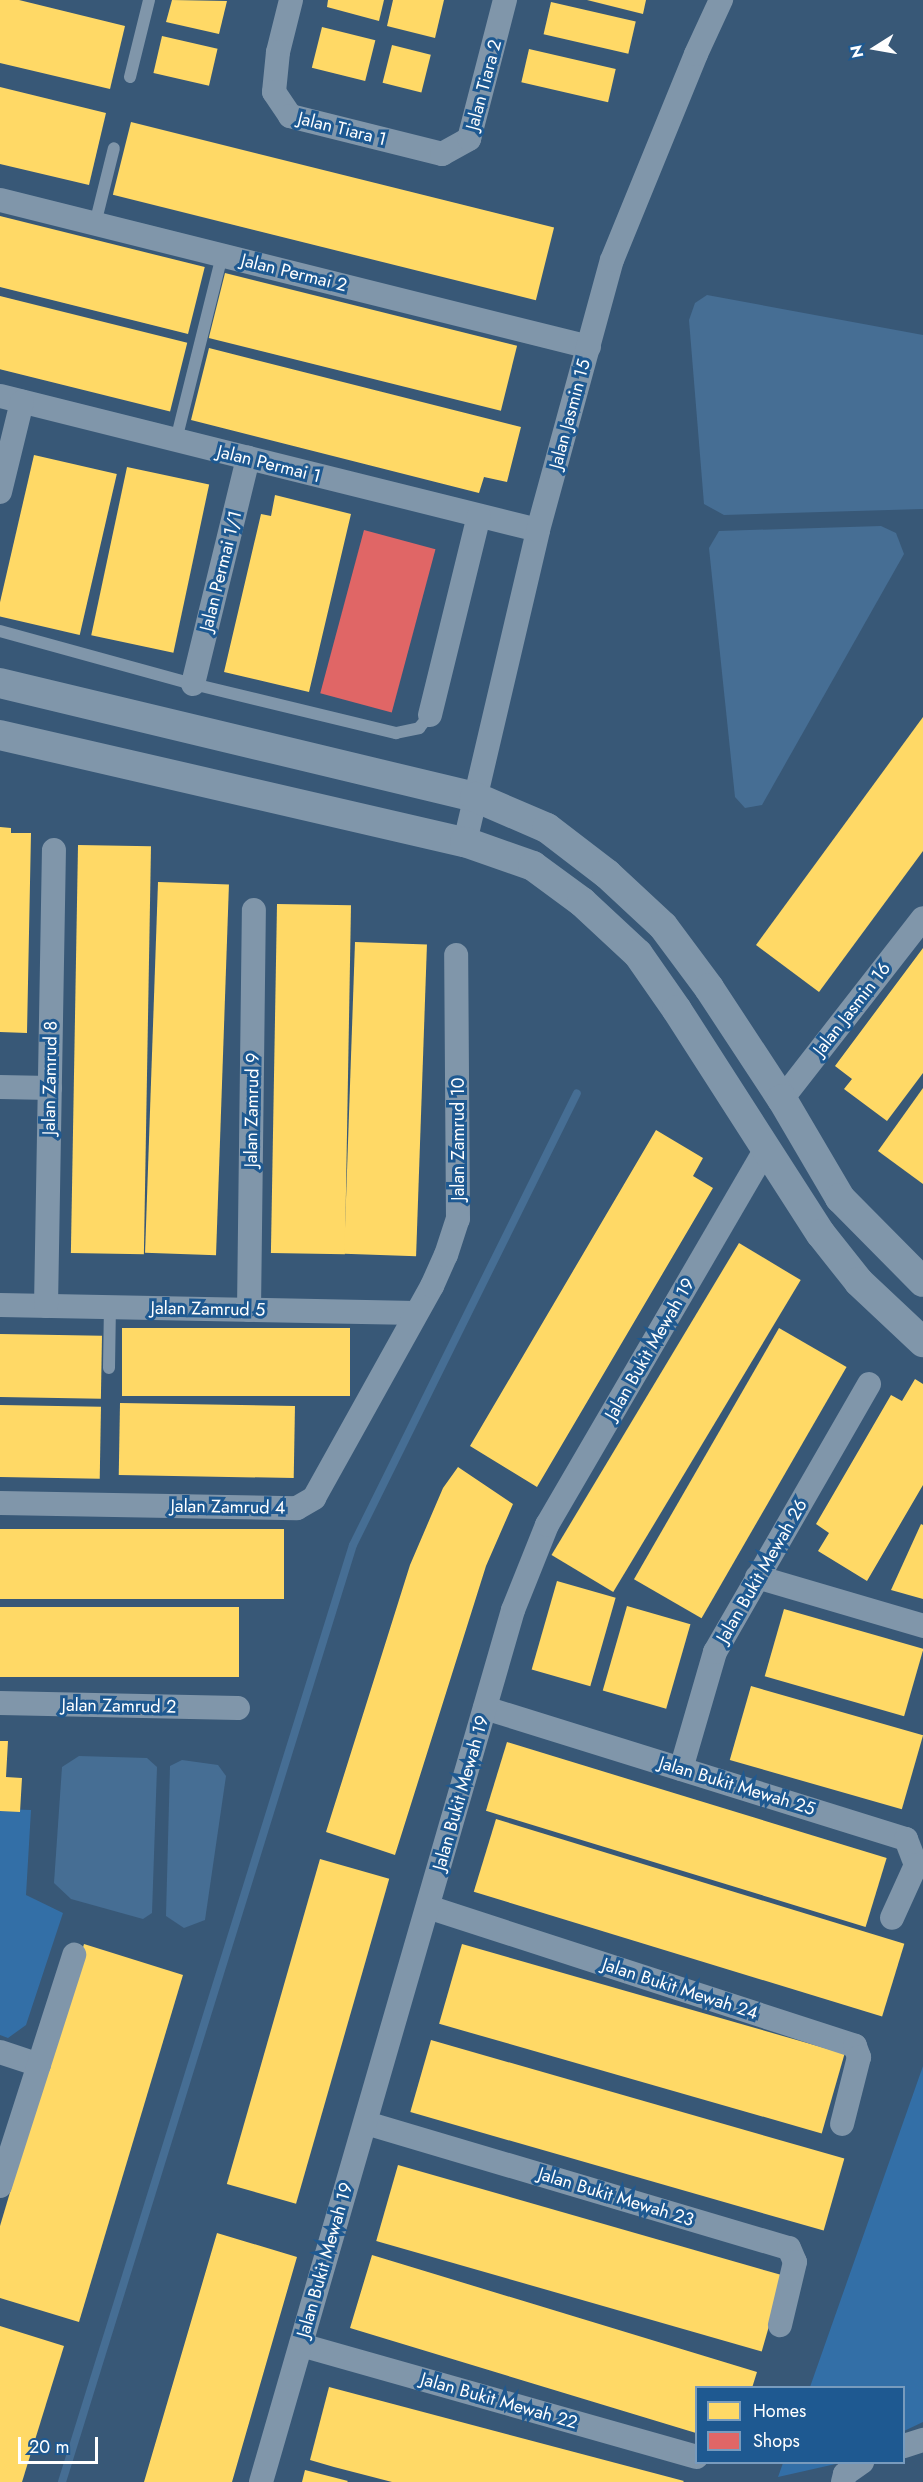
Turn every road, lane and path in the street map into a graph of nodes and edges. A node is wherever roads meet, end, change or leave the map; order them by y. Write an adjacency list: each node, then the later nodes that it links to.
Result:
1 (149, 0): 5 (lane)
2 (291, 0): 7 (street, Jalan Tiara 1)
3 (505, 0): 7 (street, Jalan Tiara 2)
4 (721, 0): 11 (street, Jalan Jasmin 15)
5 (130, 77)
6 (114, 148): 9 (lane)
7 (442, 154)
8 (0, 200): 9 (street, Jalan Permai 2)
9 (95, 224): 10 (street, Jalan Permai 2)
10 (222, 255): 11 (street, Jalan Permai 2); 13 (lane)
11 (589, 347): 17 (street, Jalan Jasmin 15)
12 (11, 399): 13 (street, Jalan Permai 1); 15 (street)
13 (176, 440): 14 (street, Jalan Permai 1)
14 (248, 458): 16 (street, Jalan Permai 1); 20 (street, Jalan Permai 1/1)
15 (0, 492)
16 (479, 516): 17 (street, Jalan Permai 1); 21 (street)
17 (538, 530): 23 (street, Jalan Jasmin 15)
18 (0, 631): 20 (lane)
19 (0, 684): 23 (street)
20 (193, 684): 21 (lane)
21 (430, 715)
22 (0, 735): 24 (street)
23 (475, 797): 24 (street, Jalan Jasmin 15); 31 (street)
24 (465, 843): 32 (street)
25 (54, 850): 30 (street, Jalan Zamrud 8)
26 (254, 910): 37 (street, Jalan Zamrud 9)
27 (923, 918): 31 (street, Jalan Jasmin 16)
28 (456, 955): 38 (street, Jalan Zamrud 10)
29 (0, 1087): 30 (street)
30 (50, 1088): 35 (street, Jalan Zamrud 8)
31 (782, 1099): 33 (street)
32 (766, 1149): 39 (street); 47 (street, Jalan Bukit Mewah 19)
33 (920, 1273)
34 (0, 1305): 35 (street, Jalan Zamrud 5)
35 (46, 1306): 36 (street, Jalan Zamrud 5)
36 (110, 1307): 37 (street, Jalan Zamrud 5); 40 (lane)
37 (249, 1310): 38 (street, Jalan Zamrud 5)
38 (416, 1313): 42 (street, Jalan Zamrud 4)
39 (923, 1342)
40 (109, 1368)
41 (869, 1384): 43 (street, Jalan Bukit Mewah 26)
42 (0, 1503)
43 (757, 1577): 44 (street); 48 (street, Jalan Bukit Mewah 26)
44 (923, 1626)
45 (0, 1703): 46 (street, Jalan Zamrud 2)
46 (238, 1708)
47 (485, 1708): 48 (street, Jalan Bukit Mewah 25); 49 (street, Jalan Bukit Mewah 19)
48 (681, 1769): 50 (street, Jalan Bukit Mewah 25)
49 (428, 1907): 54 (street, Jalan Bukit Mewah 19); 55 (street, Jalan Bukit Mewah 24)
50 (892, 1918)
51 (74, 1955): 53 (street)
52 (0, 2052): 53 (street)
53 (39, 2065): 56 (street)
54 (366, 2123): 57 (street, Jalan Bukit Mewah 23); 58 (street, Jalan Bukit Mewah 19)
55 (842, 2124)
56 (0, 2186)
57 (780, 2325)
58 (301, 2344): 61 (street, Jalan Bukit Mewah 22); 63 (street, Jalan Bukit Mewah 19)
59 (923, 2440): 60 (street)
60 (905, 2445)
61 (695, 2457)
62 (860, 2464): 64 (street)
63 (261, 2482)
64 (843, 2482)

